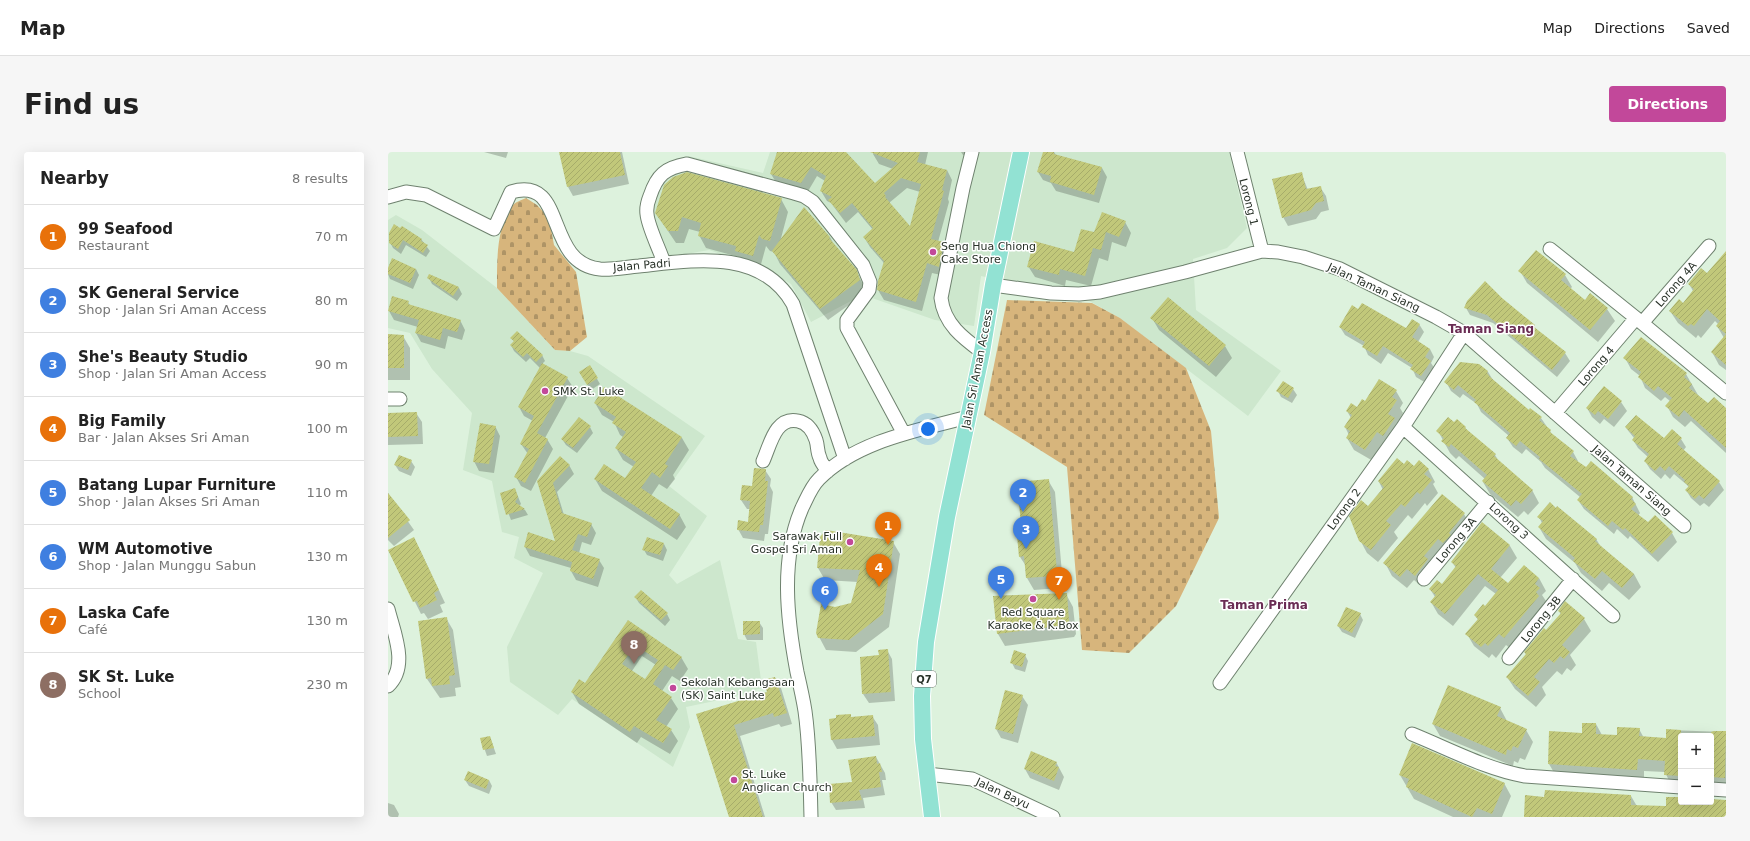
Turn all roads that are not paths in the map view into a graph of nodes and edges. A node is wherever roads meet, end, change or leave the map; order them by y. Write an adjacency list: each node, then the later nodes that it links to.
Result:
1 (972, 152): 12 (street)
2 (1021, 152): 9 (main road, Jalan Sri Aman Access / Q7)
3 (1240, 153): 7 (street, Lorong 1)
4 (388, 197): 8 (street, Jalan Padri)
5 (1709, 246): 10 (street, Lorong 4A)
6 (1550, 249): 10 (street)
7 (1262, 251): 9 (street, Jalan Taman Siang); 11 (street, Jalan Taman Siang)
8 (664, 263): 17 (street); 18 (street, Jalan Padri)
9 (993, 286): 12 (main road, Jalan Sri Aman Access / Q7)
10 (1639, 320): 13 (street); 14 (street, Lorong 4)
11 (1464, 333): 14 (street, Jalan Taman Siang); 16 (street, Lorong 2)
12 (982, 352): 15 (main road, Jalan Sri Aman Access / Q7)
13 (1726, 393)
14 (1555, 413): 22 (street, Jalan Taman Siang)
15 (968, 417): 17 (street); 31 (main road, Jalan Sri Aman Access / Q7)
16 (1403, 427): 21 (street, Lorong 3); 28 (street, Lorong 2)
17 (904, 434): 18 (street)
18 (845, 459): 20 (street)
19 (764, 461): 20 (street)
20 (828, 471): 35 (street)
21 (1488, 502): 23 (street, Lorong 3A); 24 (street, Lorong 3)
22 (1684, 526)
23 (1424, 579)
24 (1573, 579): 26 (street, Lorong 3); 27 (street, Lorong 3B)
25 (388, 609): 29 (street)
26 (1613, 616)
27 (1509, 658)
28 (1220, 683)
29 (388, 686)
30 (1412, 734): 32 (street)
31 (927, 774): 36 (main road, Q7); 37 (street, Jalan Bayu)
32 (1678, 787)
33 (1714, 789): 34 (street)
34 (1726, 790)
35 (811, 817)
36 (932, 817)
37 (1052, 817)

